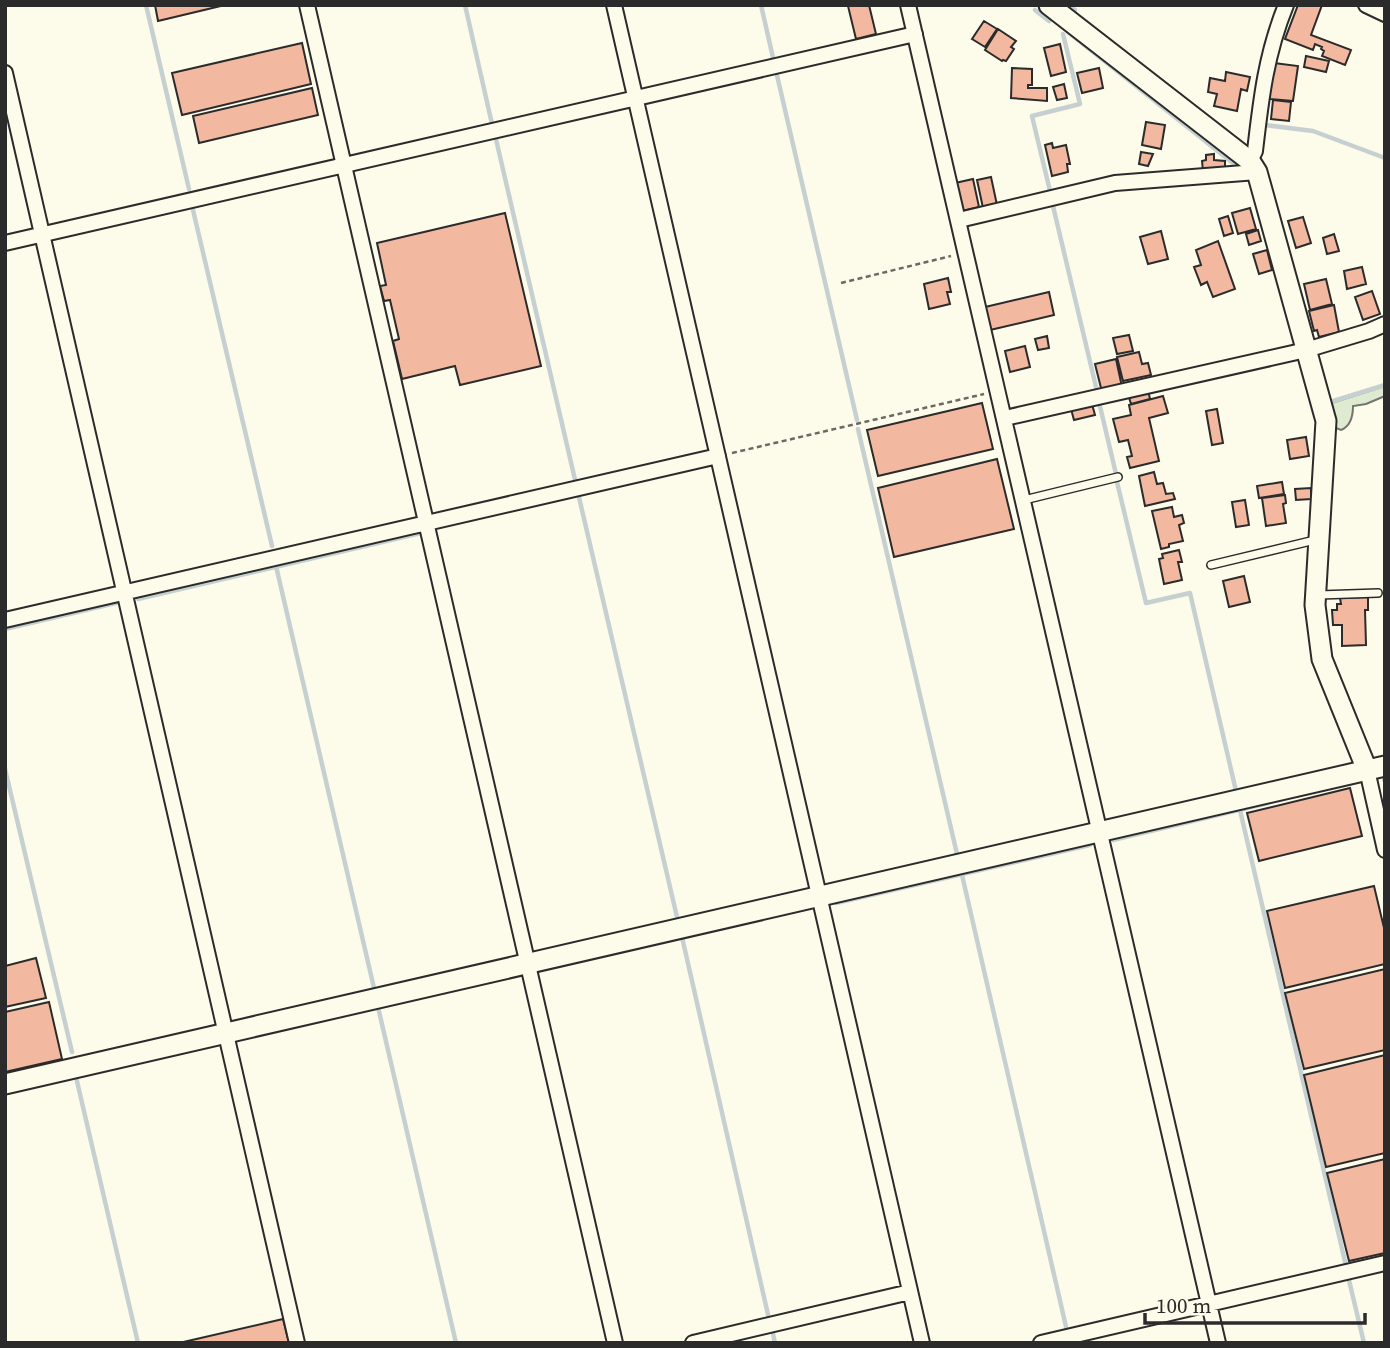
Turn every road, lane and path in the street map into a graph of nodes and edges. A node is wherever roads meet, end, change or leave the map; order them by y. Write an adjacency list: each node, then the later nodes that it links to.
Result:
1 (307, 5): 11 (street)
2 (614, 5): 10 (street)
3 (908, 5): 8 (street)
4 (1049, 5): 12 (street)
5 (1286, 5): 12 (street)
6 (1366, 5): 7 (street)
7 (1385, 14)
8 (915, 34): 10 (street); 13 (street)
9 (5, 73): 14 (street)
10 (636, 99): 11 (street); 22 (street)
11 (344, 165): 14 (street); 25 (street)
12 (1253, 167): 13 (street); 19 (street)
13 (959, 220): 16 (street)
14 (42, 234): 15 (street); 28 (street)
15 (5, 243)
16 (966, 253): 17 (path); 20 (street)
17 (842, 283)
18 (1385, 324): 19 (street)
19 (1306, 350): 21 (street); 26 (street)
20 (999, 390): 21 (street); 22 (path)
21 (1005, 418): 24 (street)
22 (718, 456): 25 (street); 35 (street)
23 (1118, 477): 24 (lane)
24 (1024, 500): 33 (street)
25 (426, 523): 28 (street); 36 (street)
26 (1320, 538): 27 (lane); 30 (street)
27 (1211, 565)
28 (124, 592): 31 (street); 37 (street)
29 (1378, 593): 30 (lane)
30 (1316, 595): 32 (street)
31 (5, 620)
32 (1376, 768): 33 (street); 34 (street)
33 (1100, 831): 35 (street); 41 (street)
34 (1385, 850)
35 (820, 895): 36 (street); 40 (street)
36 (528, 963): 37 (street); 43 (street)
37 (226, 1032): 38 (street); 42 (street)
38 (5, 1084)
39 (1385, 1263): 41 (street)
40 (910, 1292): 44 (street); 45 (street)
41 (1209, 1304): 46 (street); 47 (street)
42 (297, 1343)
43 (615, 1343)
44 (693, 1343)
45 (922, 1343)
46 (1041, 1343)
47 (1218, 1343)

